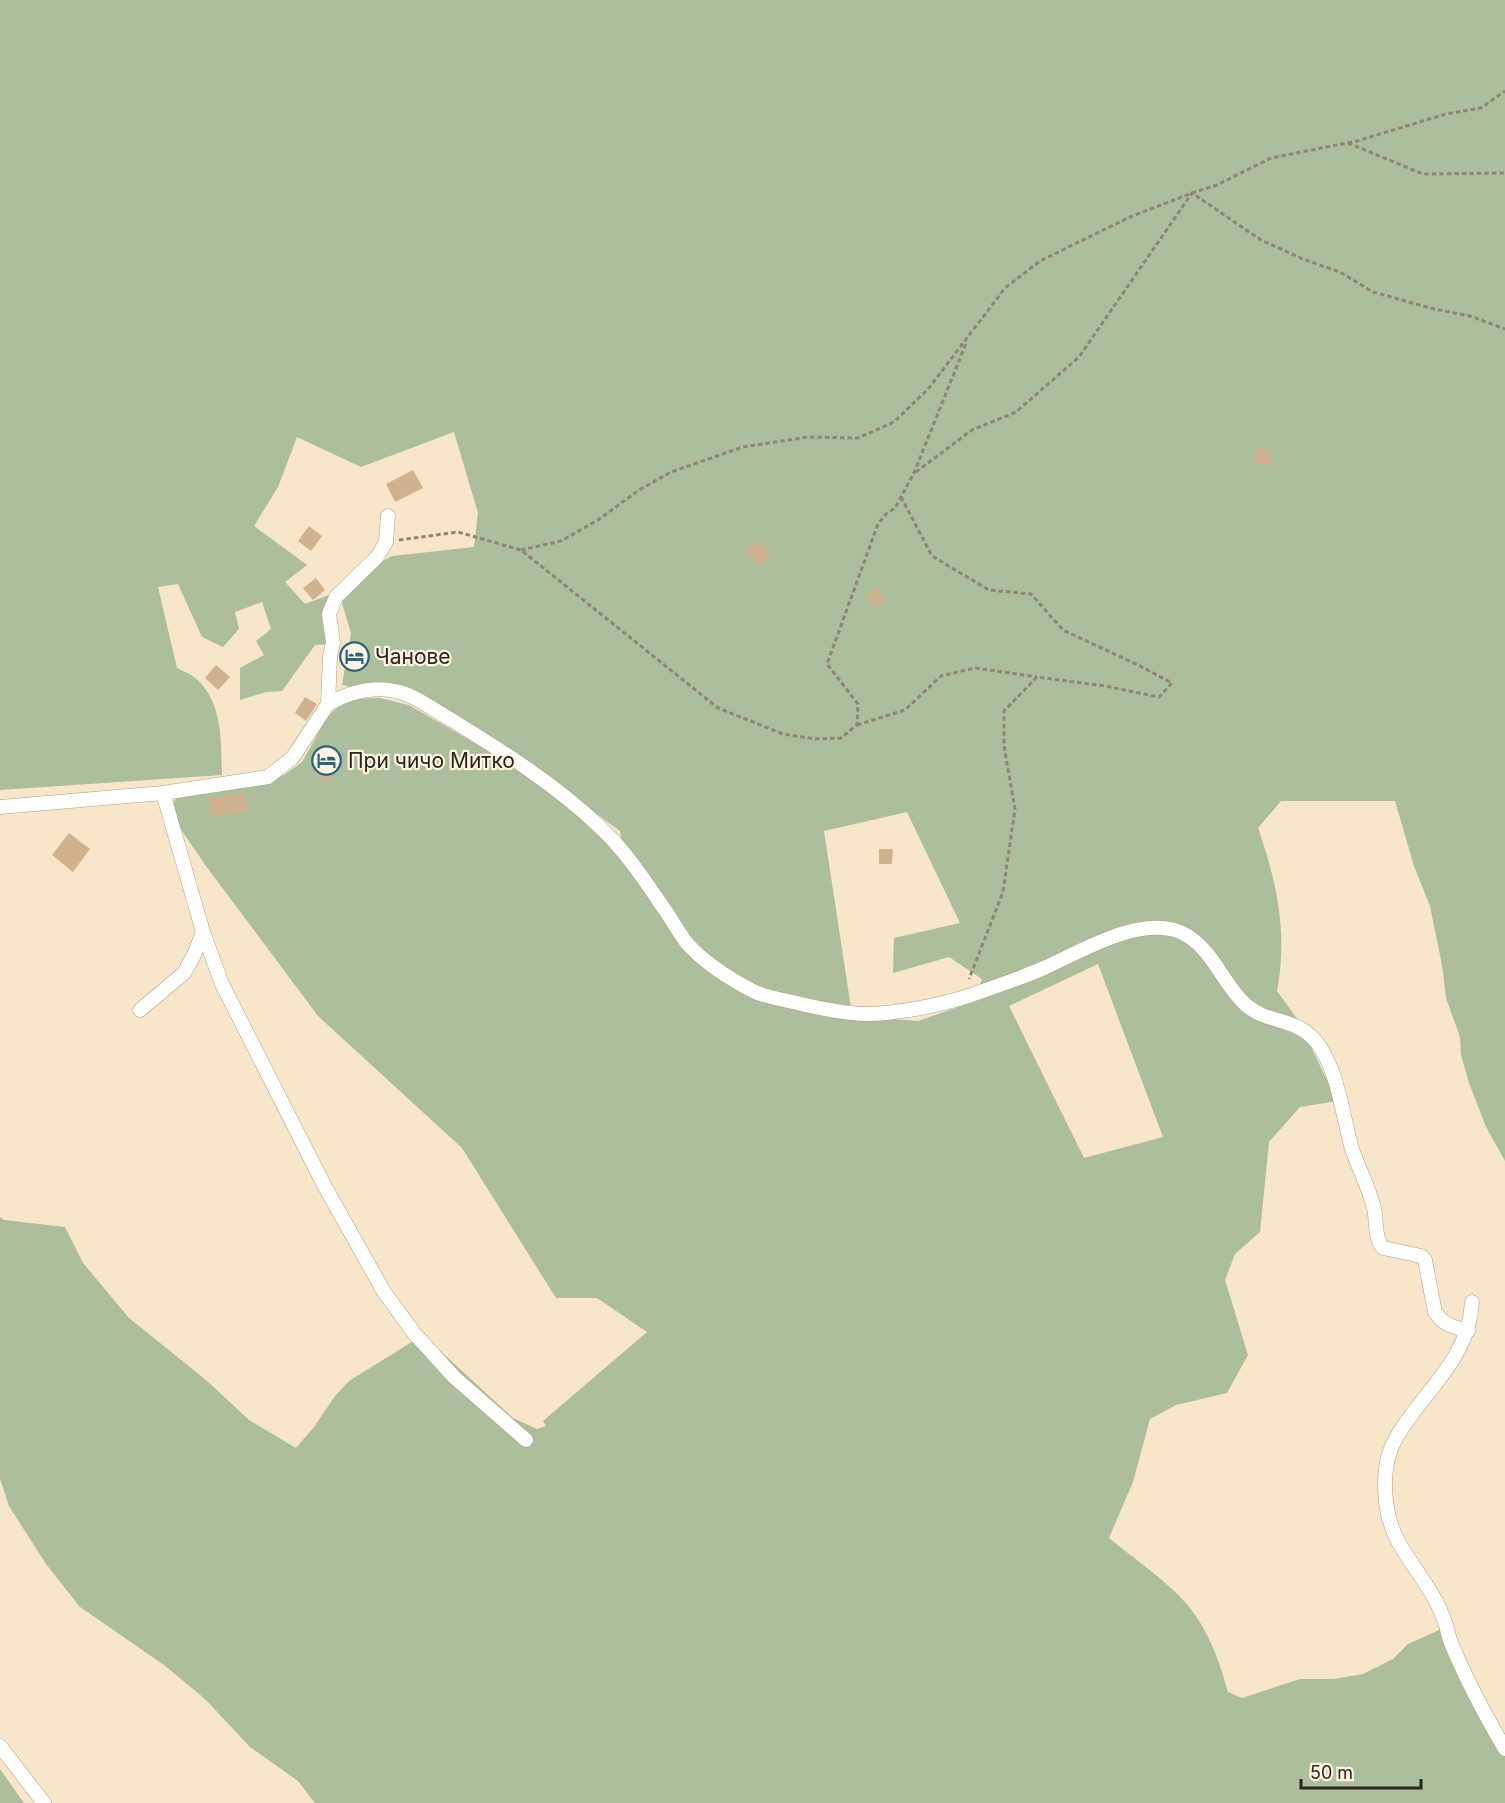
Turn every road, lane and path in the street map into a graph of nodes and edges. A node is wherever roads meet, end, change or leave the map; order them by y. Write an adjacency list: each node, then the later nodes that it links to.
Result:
1 (1505, 91): 2 (path)
2 (1346, 143): 3 (path); 4 (path)
3 (1505, 173)
4 (1192, 193): 5 (path); 6 (path); 7 (path)
5 (1505, 328)
6 (969, 336): 7 (path); 11 (path)
7 (914, 473): 8 (path)
8 (901, 497): 12 (path); 14 (path)
9 (388, 516): 10 (street)
10 (386, 542): 11 (path); 13 (street)
11 (521, 550): 14 (path)
12 (1037, 677): 14 (path); 18 (path)
13 (328, 704): 15 (street); 18 (street)
14 (857, 725)
15 (163, 793): 16 (street); 17 (street)
16 (0, 807)
17 (203, 932): 19 (street); 22 (street)
18 (962, 998): 21 (street)
19 (140, 1010)
20 (1472, 1302): 21 (street)
21 (1468, 1331): 24 (street)
22 (526, 1440)
23 (0, 1746): 25 (street)
24 (1505, 1749)
25 (44, 1803)

